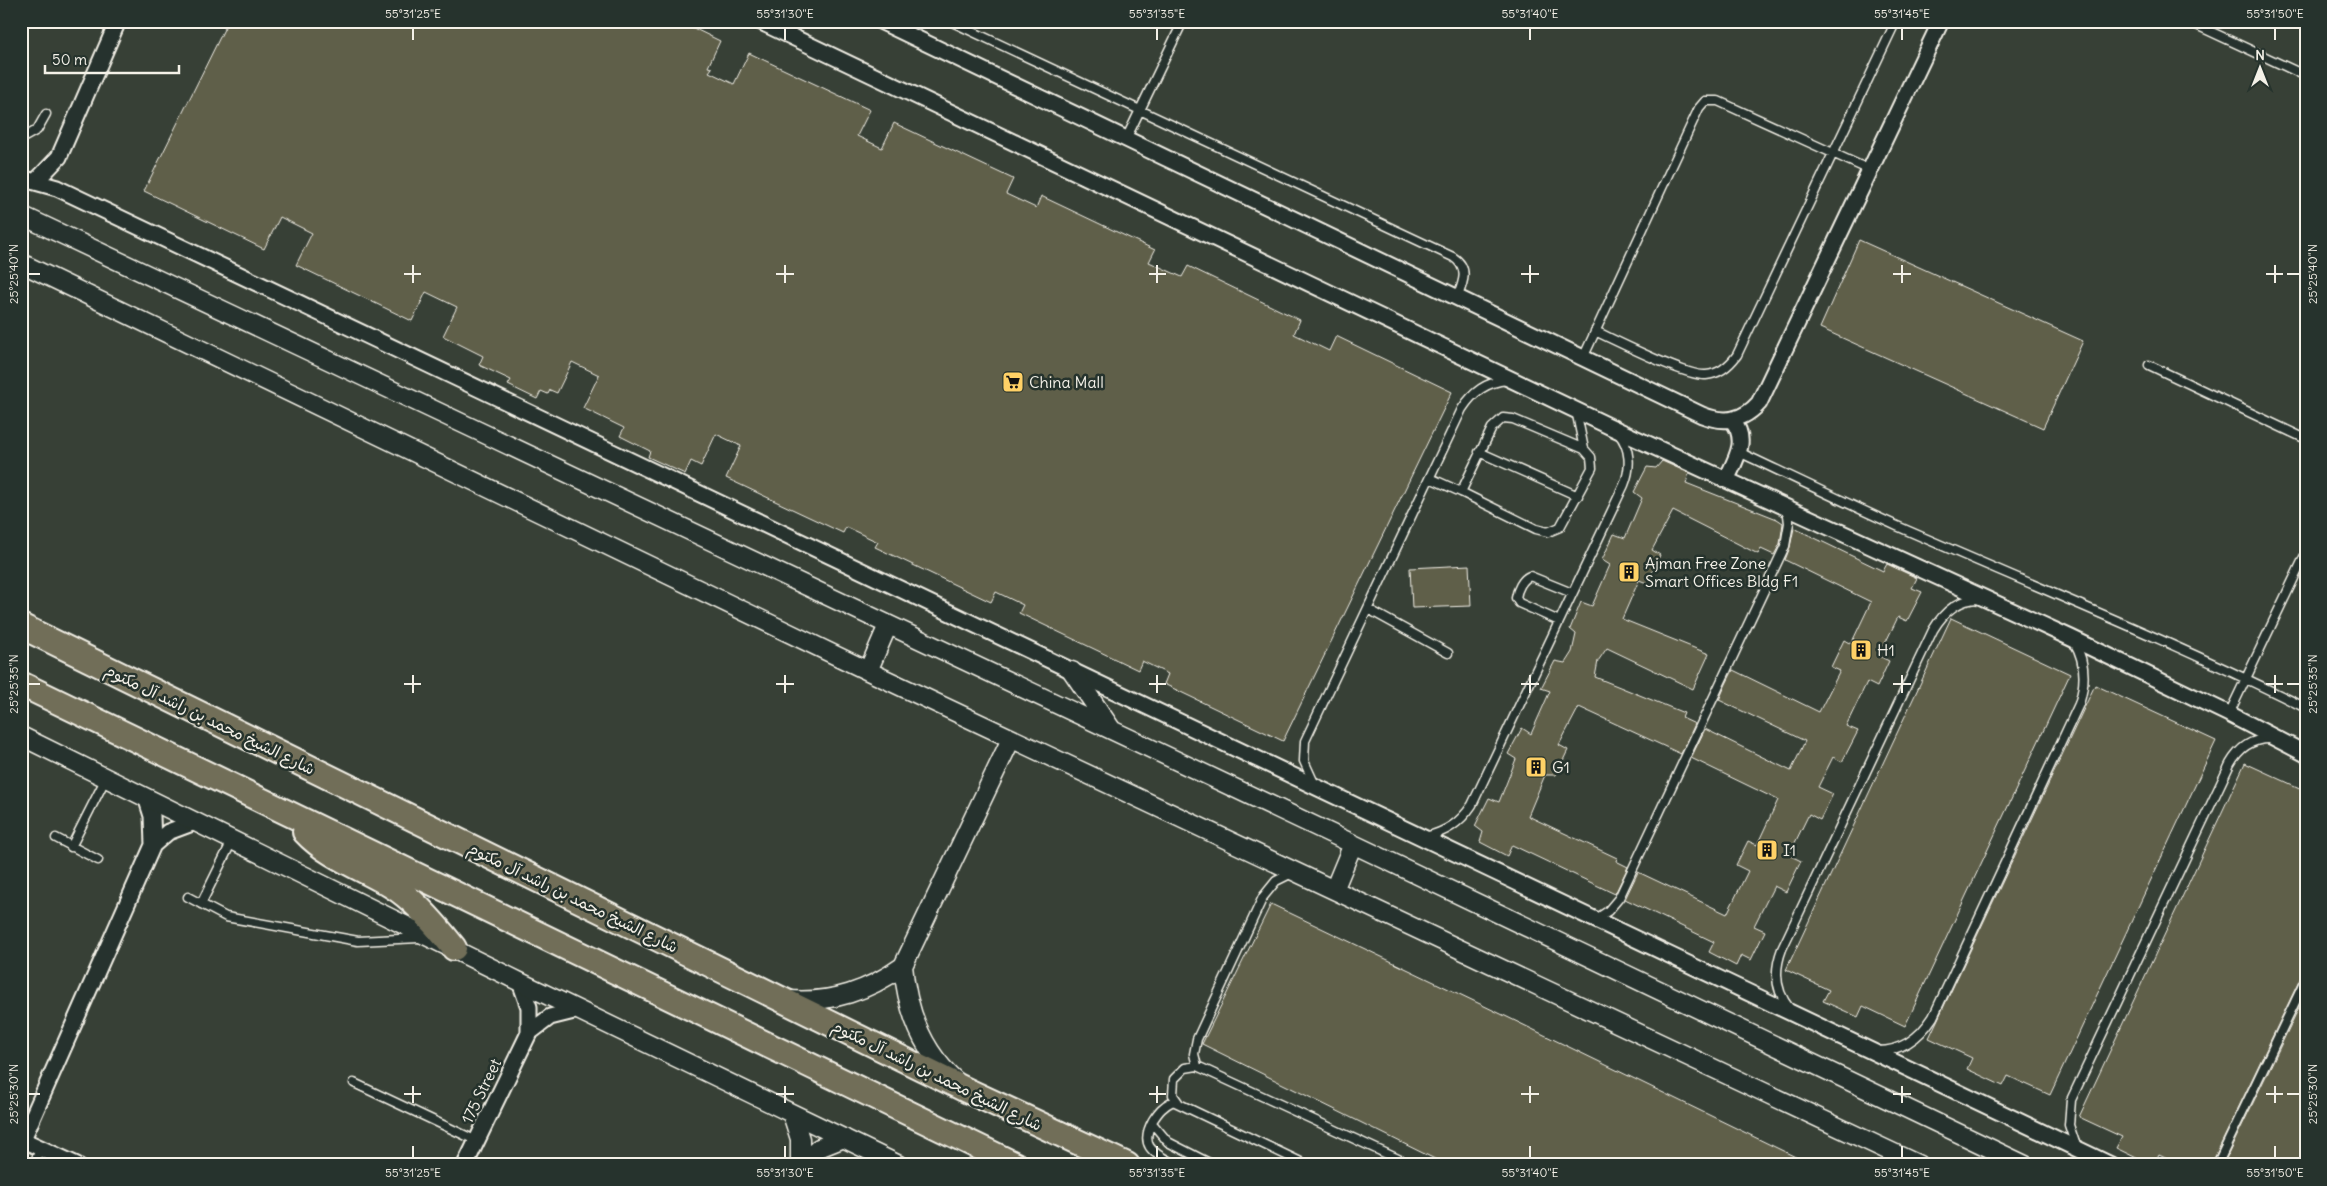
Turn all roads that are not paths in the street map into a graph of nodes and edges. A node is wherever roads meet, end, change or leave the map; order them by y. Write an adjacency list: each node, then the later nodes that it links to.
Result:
1 (118, 21): 18 (street)
2 (759, 21): 25 (street)
3 (880, 21): 9 (street)
4 (950, 21): 11 (lane)
5 (1183, 21): 11 (lane)
6 (1896, 21): 15 (lane)
7 (1941, 21): 16 (street)
8 (2188, 21): 10 (lane)
9 (897, 25): 14 (street)
10 (2306, 76)
11 (1140, 110): 14 (lane); 21 (lane)
12 (46, 114): 13 (lane)
13 (21, 139)
14 (1126, 139): 21 (street)
15 (1833, 153): 16 (lane); 22 (lane); 22 (lane)
16 (1870, 170): 27 (street)
17 (21, 178): 18 (street)
18 (36, 180): 49 (street)
19 (21, 215): 44 (street)
20 (21, 263): 48 (street)
21 (1457, 298): 23 (street)
22 (1595, 331): 23 (lane)
23 (1583, 358): 27 (street)
24 (2149, 365): 29 (lane)
25 (1511, 379): 26 (street); 33 (lane)
26 (1576, 410): 28 (street); 30 (lane)
27 (1732, 420): 32 (street)
28 (1613, 428): 34 (street); 40 (lane)
29 (2306, 440)
30 (1584, 450): 31 (lane); 36 (lane)
31 (1480, 452): 35 (lane); 36 (lane)
32 (1739, 452): 34 (street); 50 (lane)
33 (1430, 478): 35 (lane); 42 (lane)
34 (1726, 480): 37 (street)
35 (1461, 492): 36 (lane)
36 (1578, 496)
37 (1787, 507): 41 (street); 75 (lane)
38 (2306, 553): 39 (lane)
39 (2304, 563): 50 (lane)
40 (1572, 593): 43 (lane); 43 (lane)
41 (1986, 598): 46 (street); 83 (lane)
42 (1368, 610): 47 (lane); 60 (lane)
43 (1559, 621): 64 (lane)
44 (888, 625): 48 (street); 54 (street)
45 (21, 626): 81 (highway, شارع الشيخ محمد بن راشد آل مكتوم)
46 (2071, 638): 53 (street); 85 (lane)
47 (1448, 653)
48 (868, 671): 56 (street)
49 (1072, 671): 54 (street); 60 (street)
50 (2246, 678): 52 (lane); 53 (lane)
51 (21, 684): 62 (highway)
52 (2306, 708)
53 (2229, 714): 57 (street)
54 (1112, 730): 67 (street)
55 (21, 736): 59 (street)
56 (1011, 739): 71 (street); 78 (street)
57 (2278, 741): 58 (street); 96 (lane)
58 (2306, 754)
59 (106, 778): 61 (street); 69 (lane)
60 (1317, 787): 64 (street)
61 (146, 797): 63 (street); 68 (street)
62 (289, 813): 77 (highway); 102 (highway)
63 (195, 822): 66 (street); 68 (street)
64 (1425, 837): 75 (street)
65 (56, 838): 69 (lane)
66 (233, 840): 74 (lane); 76 (street)
67 (1353, 844): 72 (street); 109 (street)
68 (153, 845): 93 (street)
69 (71, 847): 70 (lane)
70 (98, 860)
71 (1295, 872): 72 (street); 86 (lane)
72 (1334, 890): 108 (street)
73 (188, 897): 74 (lane)
74 (201, 904): 76 (lane)
75 (1594, 920): 83 (street)
76 (431, 937): 77 (street)
77 (454, 948): 80 (street)
78 (903, 966): 81 (street); 88 (street)
79 (2306, 978): 111 (lane)
80 (520, 982): 82 (street); 84 (street, 175 Street)
81 (780, 999): 88 (highway, شارع الشيخ محمد بن راشد آل مكتوم)
82 (578, 1010): 84 (street, 175 Street); 90 (street)
83 (1793, 1012): 85 (street)
84 (528, 1033): 94 (street, 175 Street)
85 (1873, 1051): 96 (street)
86 (1197, 1066): 89 (lane); 107 (lane)
87 (354, 1083): 94 (lane)
88 (966, 1090): 103 (highway, شارع الشيخ محمد بن راشد آل مكتوم)
89 (1178, 1102): 91 (lane); 106 (lane)
90 (792, 1114): 92 (street); 100 (street)
91 (1152, 1123): 104 (lane); 105 (lane)
92 (844, 1138): 100 (street); 101 (street)
93 (22, 1139): 95 (street)
94 (477, 1141): 99 (street, 175 Street)
95 (41, 1148): 97 (lane); 98 (street)
96 (2076, 1148): 110 (street)
97 (33, 1165)
98 (77, 1165)
99 (465, 1165)
100 (800, 1165)
101 (899, 1165)
102 (1016, 1165)
103 (1127, 1165)
104 (1176, 1165)
105 (1213, 1165)
106 (1307, 1165)
107 (1411, 1165)
108 (1919, 1165)
109 (2025, 1165)
110 (2111, 1165)
111 (2217, 1165)

